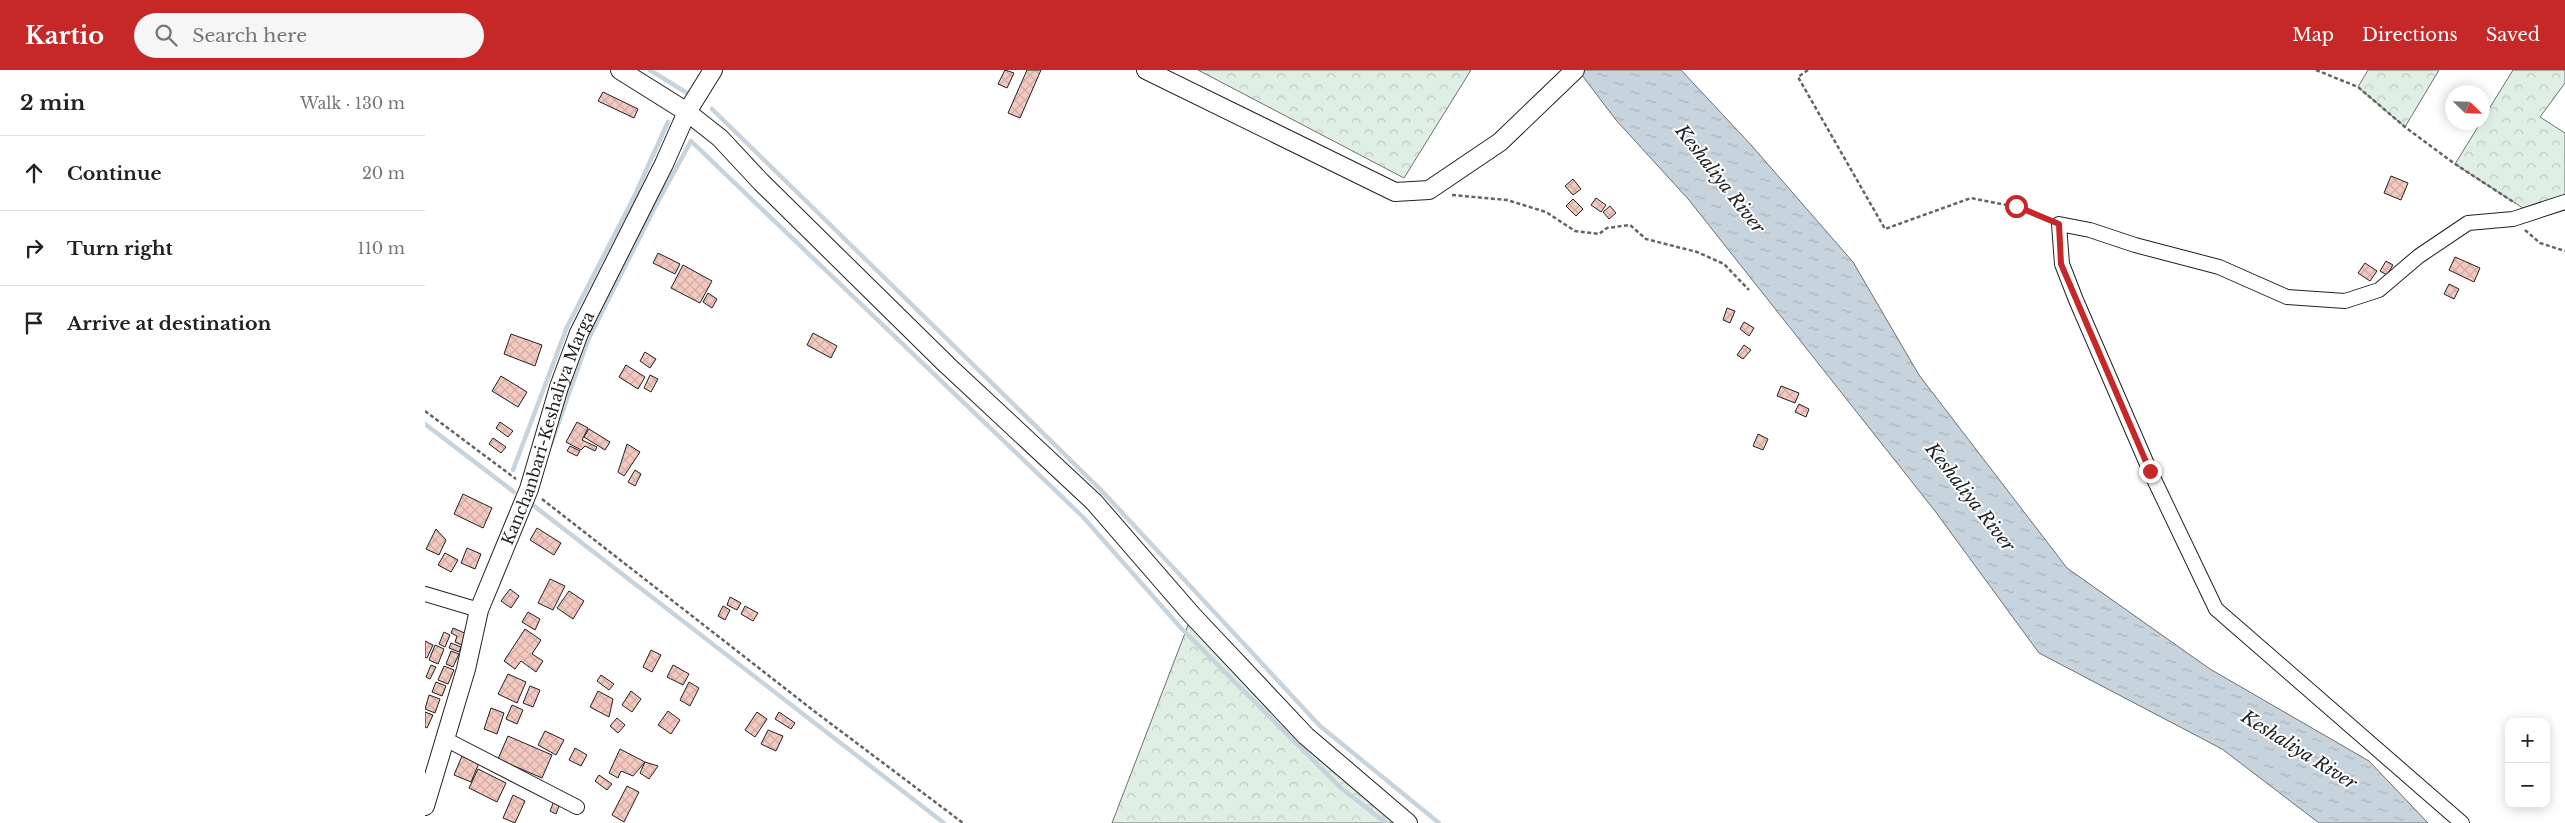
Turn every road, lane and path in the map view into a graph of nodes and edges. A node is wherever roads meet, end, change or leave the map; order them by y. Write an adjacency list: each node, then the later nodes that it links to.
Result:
1 (621, 70): 7 (street)
2 (713, 70): 7 (street, Kanchanbari-Keshaliya Marga)
3 (1146, 70): 8 (street)
4 (1575, 70): 8 (street)
5 (1808, 70): 12 (path)
6 (2316, 70): 10 (path)
7 (687, 112): 16 (street, Kanchanbari-Keshaliya Marga); 23 (street)
8 (1429, 190): 14 (path)
9 (2565, 202): 10 (street)
10 (2532, 214): 11 (street)
11 (2513, 219): 12 (street); 13 (path)
12 (2059, 224): 24 (street)
13 (2565, 251)
14 (1749, 290)
15 (425, 411): 16 (path)
16 (529, 489): 18 (street, Kanchanbari-Keshaliya Marga); 22 (path)
17 (425, 594): 18 (street)
18 (479, 610): 19 (street, Kanchanbari-Keshaliya Marga)
19 (445, 740): 20 (street, Kanchanbari-Keshaliya Marga); 21 (street)
20 (425, 806)
21 (577, 807)
22 (963, 823)
23 (1408, 823)
24 (2462, 823)

